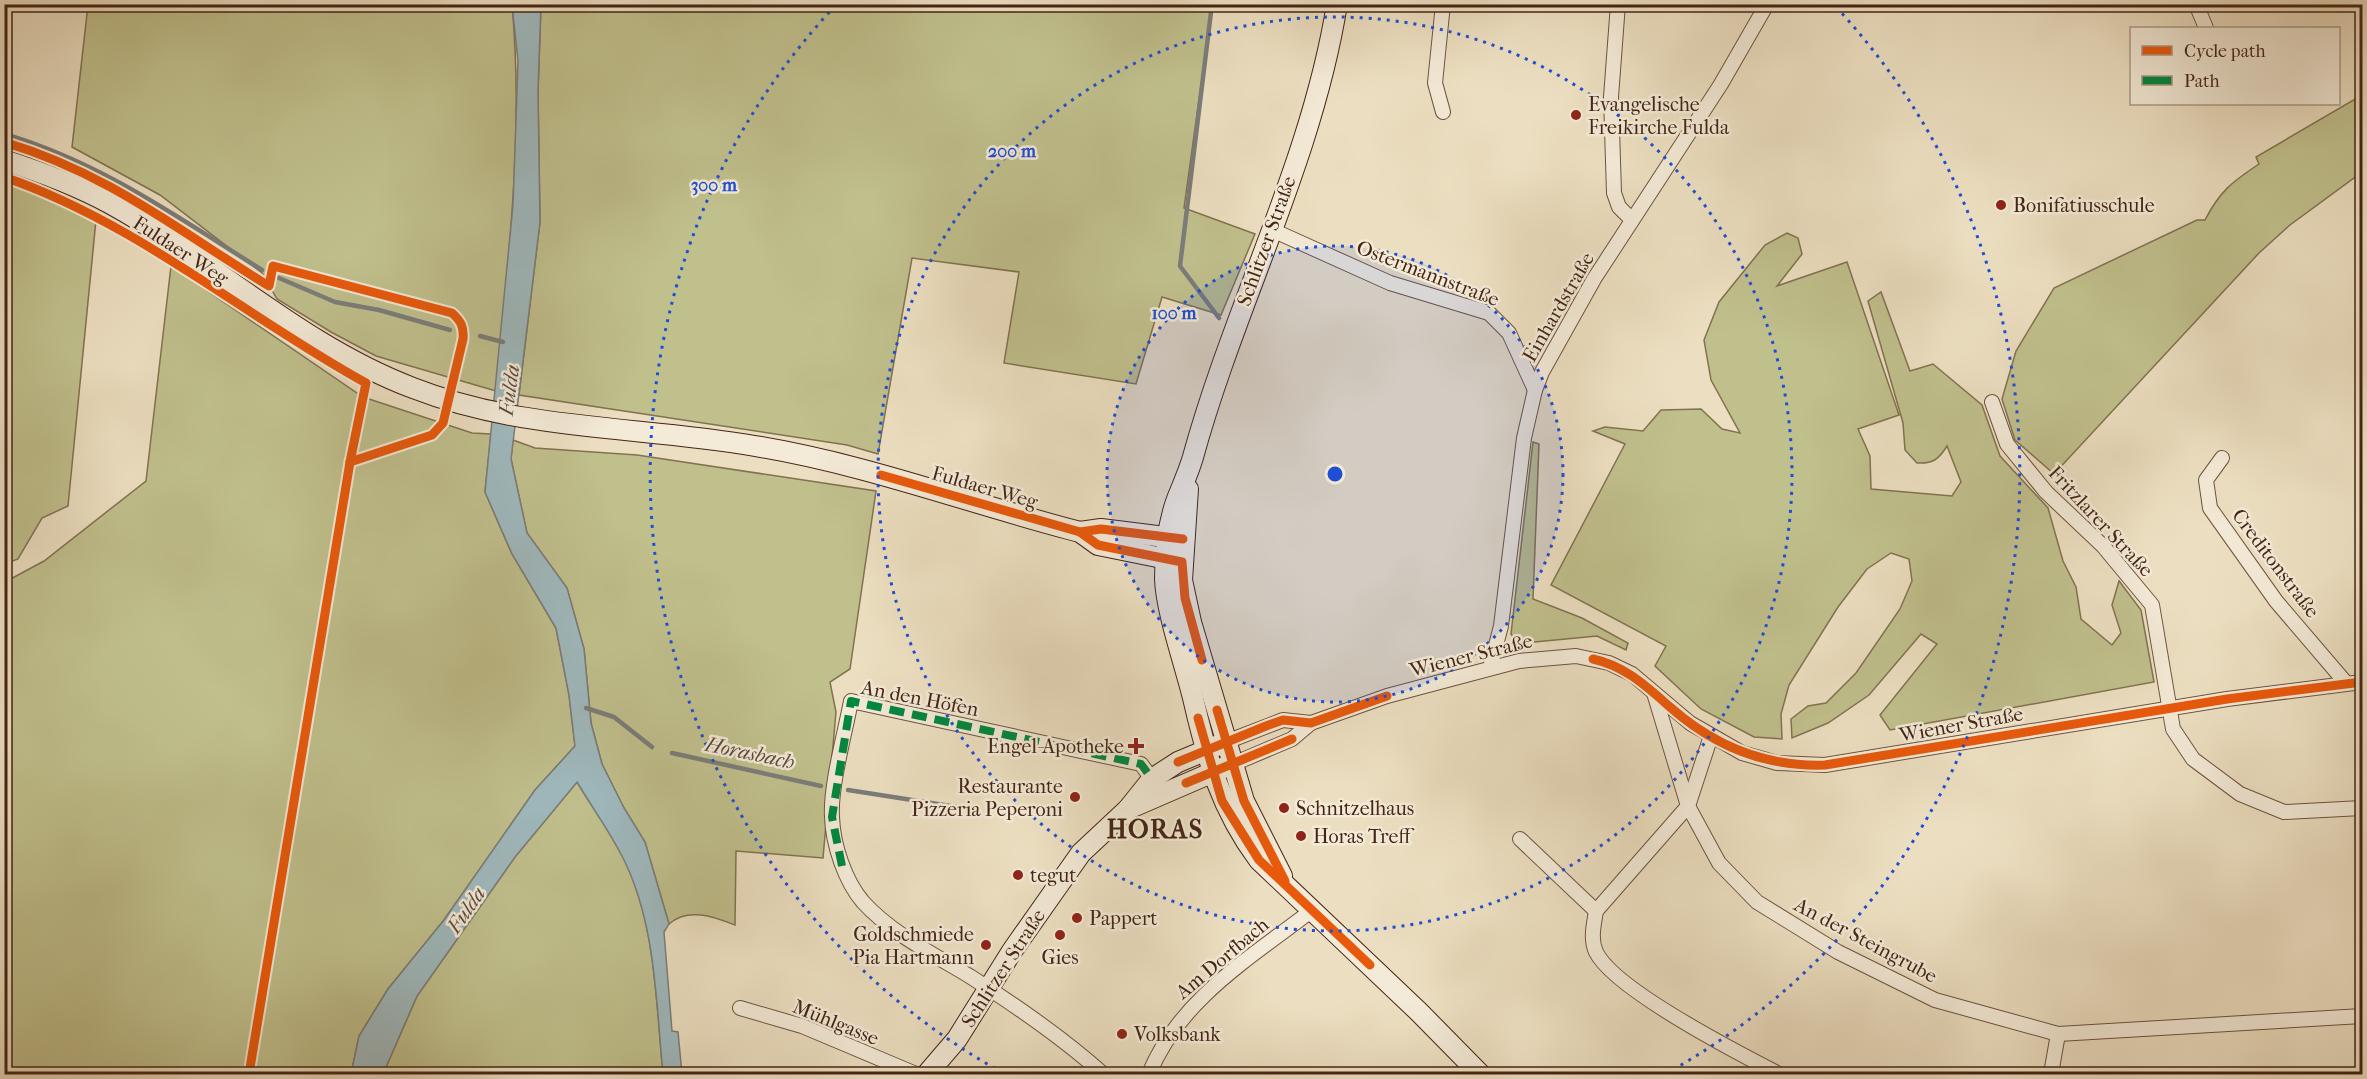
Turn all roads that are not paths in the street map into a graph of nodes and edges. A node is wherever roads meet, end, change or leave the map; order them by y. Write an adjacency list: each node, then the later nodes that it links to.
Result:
1 (1337, 4): 10 (main road, Schlitzer Straße)
2 (1443, 4): 7 (street)
3 (1618, 4): 9 (street)
4 (1767, 4): 9 (street, Einhardstraße)
5 (2196, 4): 6 (street)
6 (2206, 27)
7 (1443, 112)
8 (4, 160): 14 (main road, Fuldaer Weg)
9 (1632, 220): 11 (street, Einhardstraße)
10 (1270, 229): 11 (street, Ostermannstraße); 15 (main road, Schlitzer Straße)
11 (1535, 390): 17 (street, Einhardstraße)
12 (1992, 402): 21 (street, Fritzlarer Straße)
13 (2222, 458): 19 (street, Creditonstraße)
14 (1080, 532): 15 (main road, Fuldaer Weg); 16 (main road, Fuldaer Weg)
15 (1176, 539): 16 (main road, Schlitzer Straße)
16 (1174, 561): 24 (main road, Schlitzer Straße); 25 (main road, Schlitzer Straße)
17 (1490, 668): 20 (street, Wiener Straße); 22 (street, Wiener Straße)
18 (2362, 682): 19 (street, Wiener Straße)
19 (2346, 683): 21 (street, Wiener Straße)
20 (1654, 691): 23 (street, Wiener Straße); 29 (street, An der Steingrube)
21 (2170, 708): 23 (street, Wiener Straße); 30 (street, Fritzlarer Straße)
22 (1311, 723): 24 (street, Wiener Straße); 26 (street, Wiener Straße)
23 (1711, 736): 29 (street)
24 (1226, 742): 25 (main road, Schlitzer Straße); 26 (main road)
25 (1207, 750): 27 (main road, Schlitzer Straße); 28 (main road, Schlitzer Straße)
26 (1233, 764): 27 (main road, Schlitzer Straße); 33 (main road)
27 (1214, 772): 31 (main road, Schlitzer Straße); 33 (main road)
28 (1152, 778): 31 (main road, Schlitzer Straße); 36 (street, An den Höfen)
29 (1688, 806): 35 (street); 39 (street, An der Steingrube)
30 (2362, 808)
31 (1128, 809): 36 (main road, Schlitzer Straße)
32 (1520, 839): 35 (street)
33 (1286, 884): 34 (main road)
34 (1311, 911): 43 (street, Am Dorfbach); 44 (main road)
35 (1596, 911): 45 (street)
36 (989, 989): 41 (main road, Schlitzer Straße); 42 (street)
37 (740, 1008): 40 (street, Mühlgasse)
38 (2362, 1016): 39 (street, An der Steingrube)
39 (2058, 1034): 46 (street)
40 (916, 1074)
41 (927, 1074)
42 (1102, 1074)
43 (1149, 1074)
44 (1480, 1074)
45 (1779, 1074)
46 (2051, 1074)

